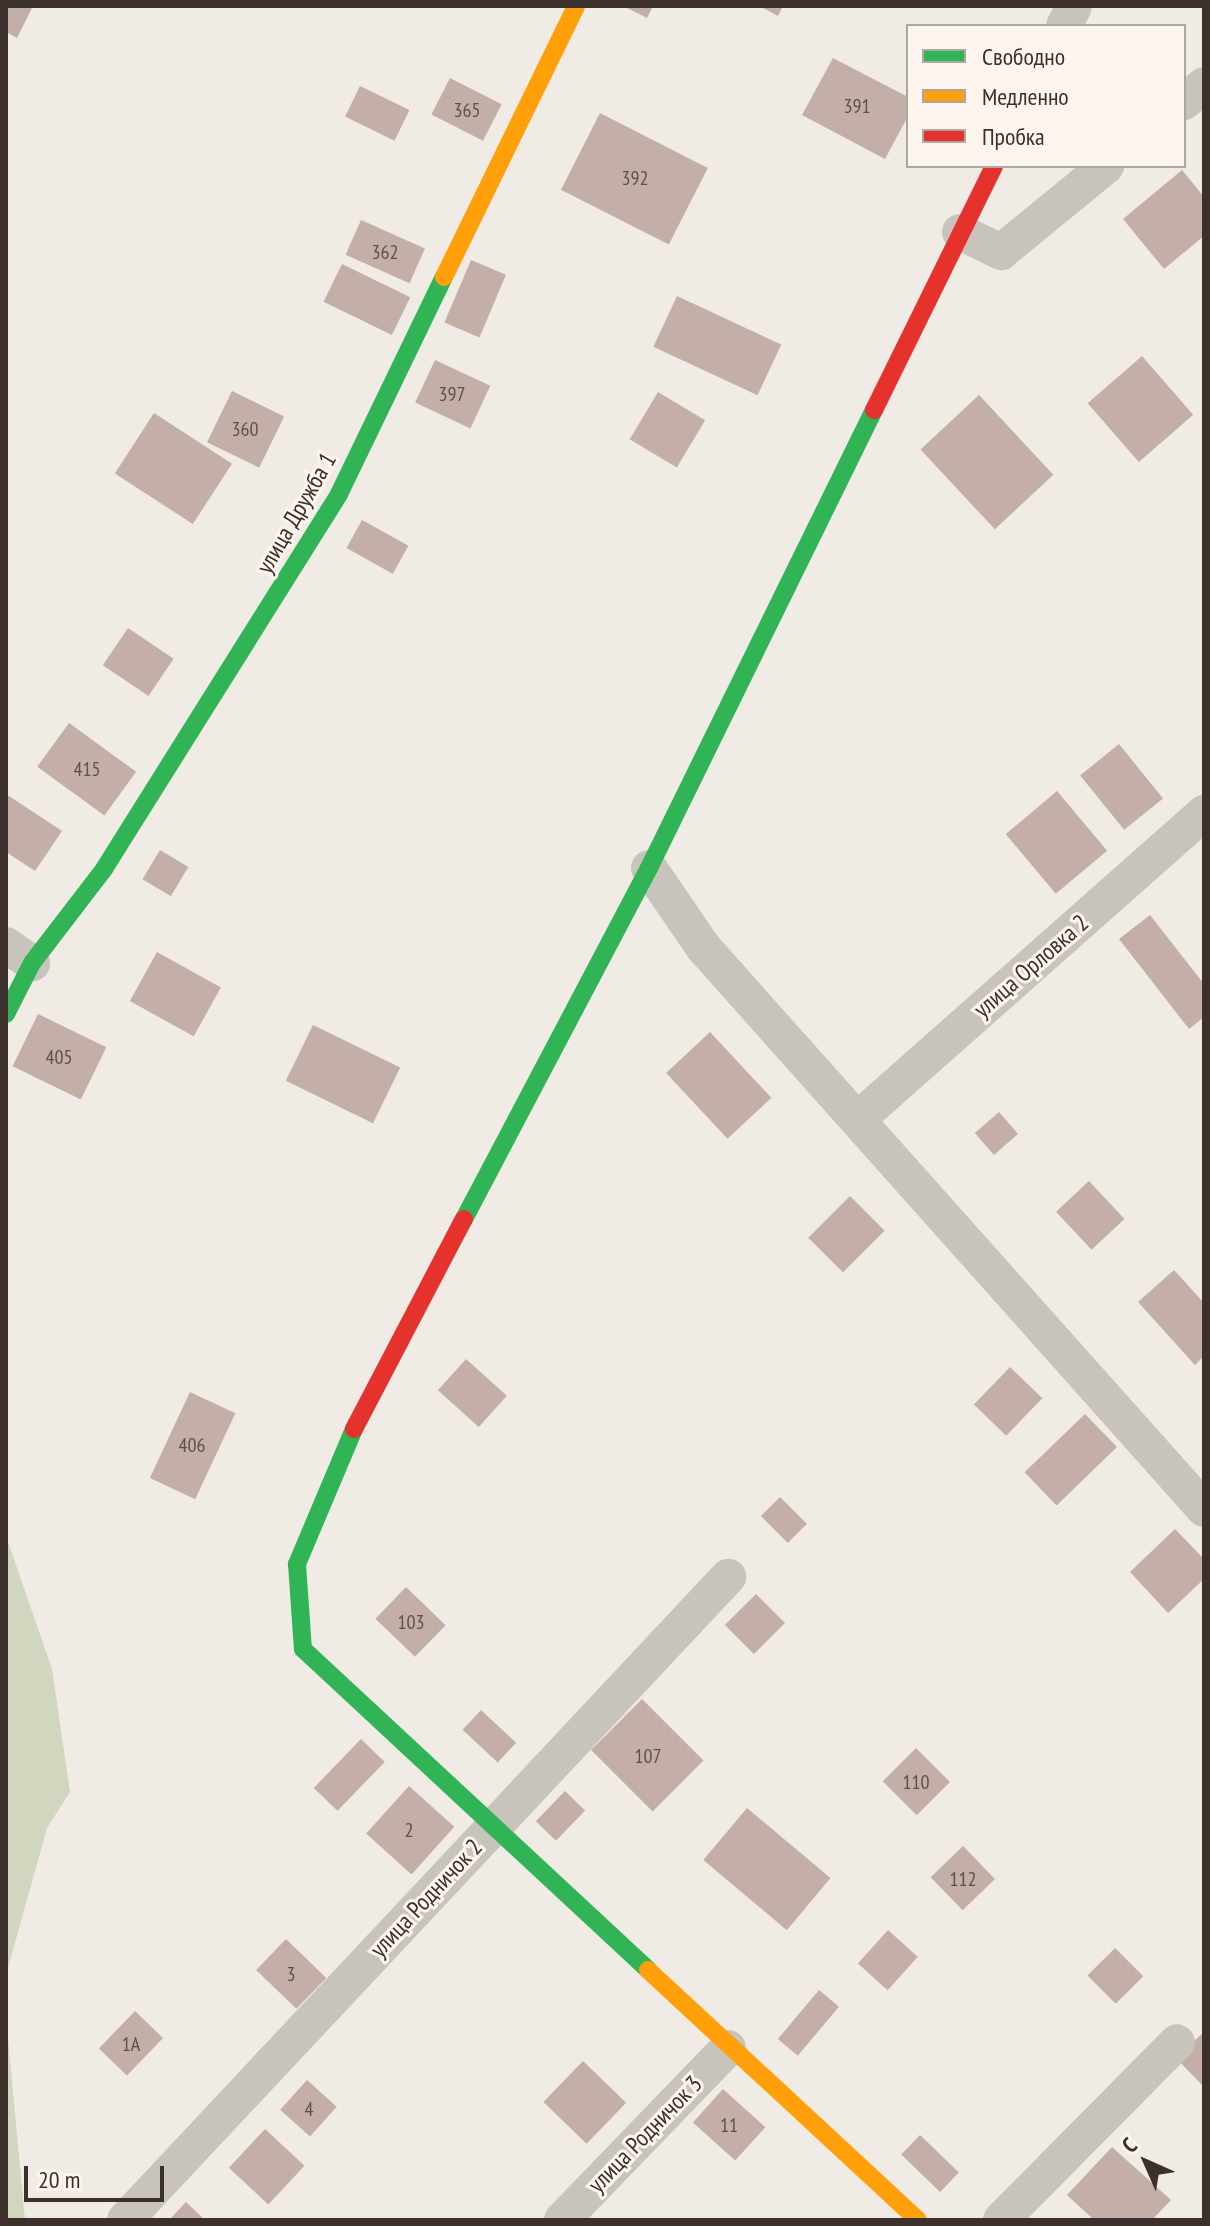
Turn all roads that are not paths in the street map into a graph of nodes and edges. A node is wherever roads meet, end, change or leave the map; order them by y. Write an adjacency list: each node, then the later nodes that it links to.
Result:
1 (576, 6): 11 (street, улица Дружба 1)
2 (1074, 6): 3 (street)
3 (1065, 24)
4 (1204, 85): 5 (street)
5 (1186, 100)
6 (993, 168): 8 (street)
7 (1104, 168): 8 (street)
8 (960, 232): 10 (street)
9 (1204, 813): 13 (street, улица Орловка 2)
10 (649, 868): 13 (street); 16 (street)
11 (19, 954): 12 (street, улица Дружба 1)
12 (6, 1014)
13 (858, 1119): 14 (street)
14 (1204, 1509)
15 (728, 1577): 16 (street, улица Родничок 2)
16 (493, 1826): 18 (street); 19 (street, улица Родничок 2)
17 (1177, 2042): 22 (street)
18 (728, 2048): 20 (street, улица Родничок 3); 21 (street)
19 (125, 2220)
20 (562, 2220)
21 (918, 2220)
22 (1001, 2220)

